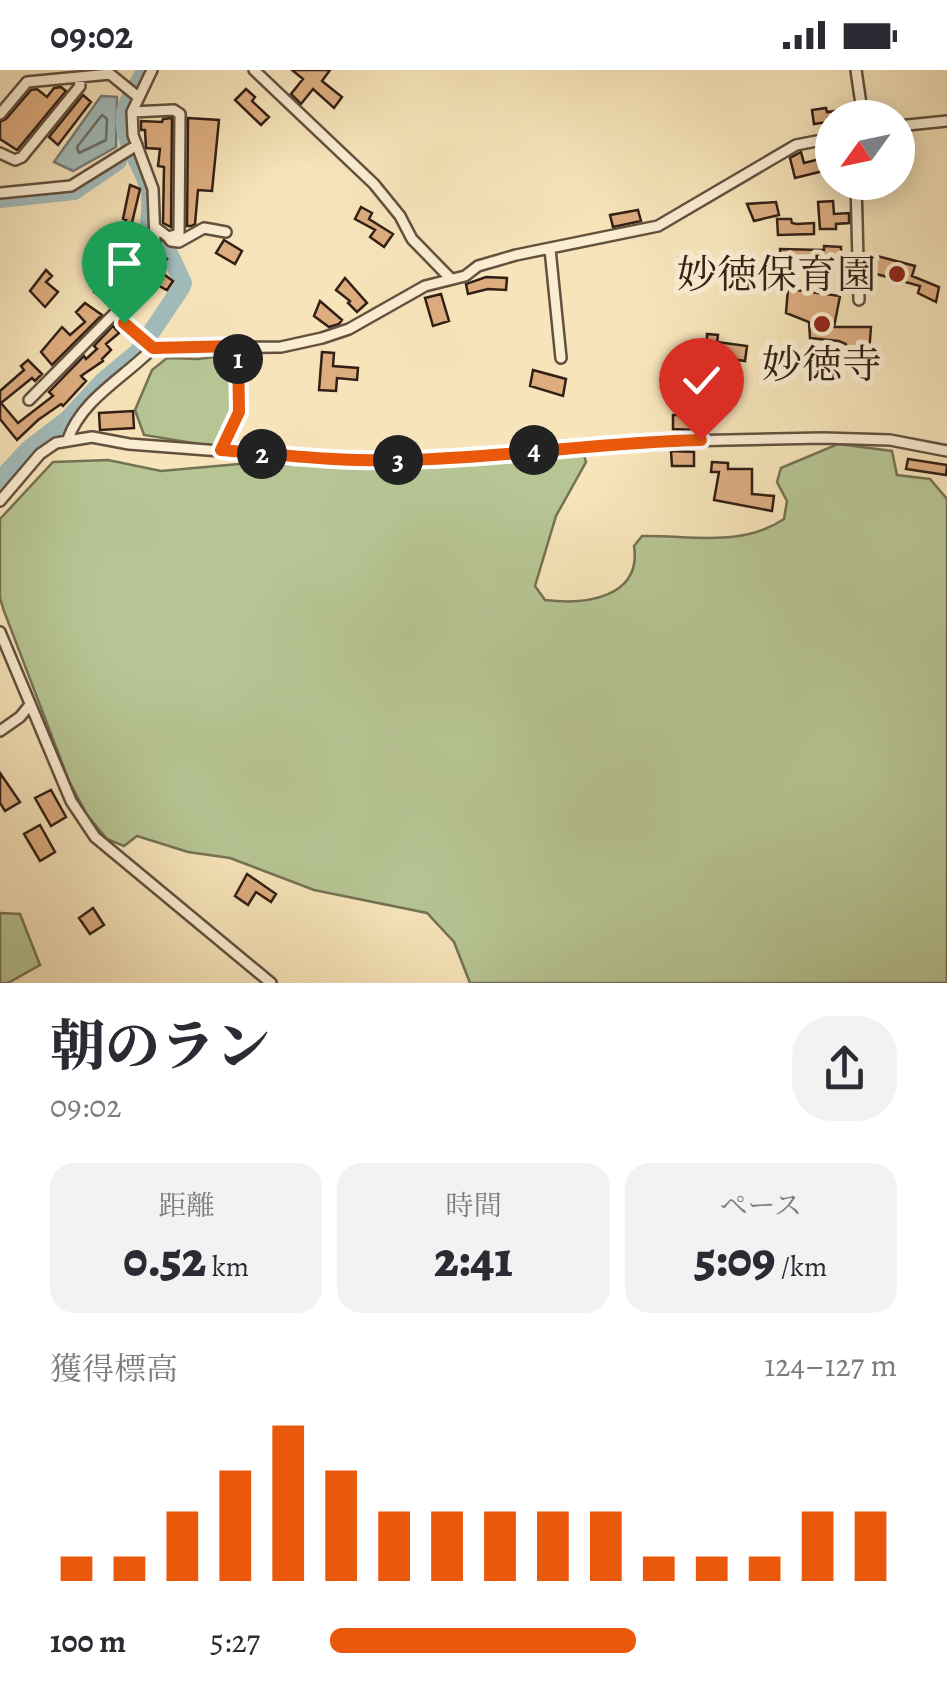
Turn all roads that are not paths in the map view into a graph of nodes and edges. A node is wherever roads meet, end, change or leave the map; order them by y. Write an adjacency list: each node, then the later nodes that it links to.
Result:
1 (152, 70): 5 (street)
2 (856, 70): 6 (street)
3 (259, 72): 20 (street)
4 (79, 76): 5 (street); 8 (street); 13 (street)
5 (137, 96): 7 (street)
6 (860, 100)
7 (132, 112): 12 (street); 18 (street)
8 (0, 114)
9 (947, 121): 10 (street)
10 (915, 124)
11 (815, 141): 19 (street)
12 (132, 147): 14 (street); 16 (street)
13 (0, 153)
14 (0, 193)
15 (856, 200): 21 (street)
16 (155, 227): 18 (street); 22 (street)
17 (226, 232): 18 (street)
18 (168, 237)
19 (550, 248): 20 (street); 25 (street)
20 (450, 280): 23 (street)
21 (859, 300)
22 (116, 312): 24 (street); 26 (street)
23 (238, 346): 24 (street); 28 (street)
24 (153, 348): 27 (street)
25 (561, 358)
26 (29, 400)
27 (68, 439): 28 (street); 30 (street)
28 (221, 450): 29 (street)
29 (947, 451)
30 (0, 500)
31 (0, 632): 32 (street)
32 (29, 706): 33 (street); 34 (street)
33 (0, 731)
34 (271, 983)

